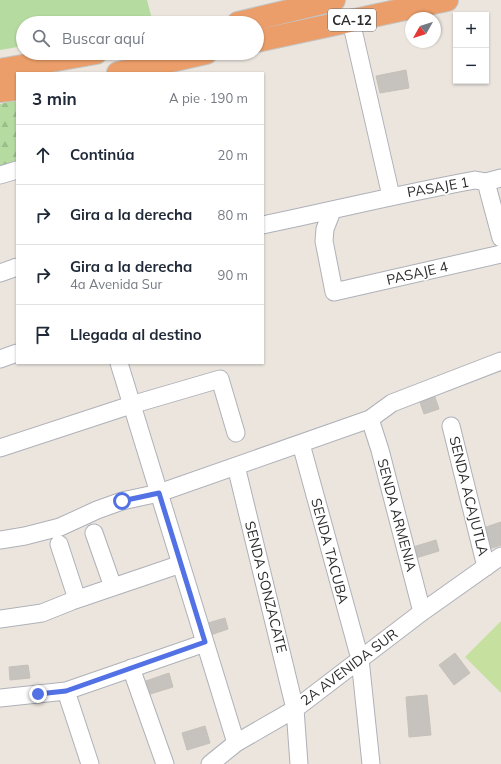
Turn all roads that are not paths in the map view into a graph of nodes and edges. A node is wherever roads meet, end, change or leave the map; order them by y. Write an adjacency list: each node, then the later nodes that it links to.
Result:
1 (334, 0): 3 (highway, CA-12)
2 (447, 0): 4 (highway, CA-12)
3 (264, 17)
4 (351, 20): 5 (highway, CA-12); 15 (street)
5 (264, 39)
6 (56, 60): 8 (highway)
7 (178, 60): 9 (highway)
8 (0, 70)
9 (123, 72)
10 (16, 89): 11 (highway)
11 (0, 91)
12 (16, 170): 13 (street)
13 (0, 175)
14 (494, 180): 15 (street, PASAJE 1); 18 (street)
15 (391, 196): 16 (street, PASAJE 1)
16 (332, 211): 17 (street, PASAJE 1); 19 (street, PASAJE 4)
17 (264, 225)
18 (501, 238)
19 (501, 254)
20 (16, 267): 21 (street)
21 (0, 273)
22 (16, 353): 23 (street)
23 (0, 359)
24 (501, 361): 27 (street)
25 (119, 364): 26 (street)
26 (131, 405): 29 (street); 31 (street); 33 (street)
27 (370, 419): 30 (street); 42 (street, SENDA ARMENIA)
28 (452, 426): 39 (street, SENDA ACAJUTLA)
29 (236, 433)
30 (300, 444): 32 (street); 45 (street, SENDA TACUBA)
31 (0, 448)
32 (236, 466): 33 (street); 49 (street, SENDA SONZACATE)
33 (159, 493): 35 (street); 38 (street)
34 (94, 533): 40 (street)
35 (0, 540)
36 (59, 544): 41 (street)
37 (501, 556): 39 (street, 2A AVENIDA SUR)
38 (181, 564): 40 (street); 44 (street)
39 (486, 567): 42 (street, 2A AVENIDA SUR)
40 (113, 587): 41 (street)
41 (77, 599): 43 (street)
42 (422, 612): 45 (street, 2A AVENIDA SUR)
43 (0, 619)
44 (205, 642): 46 (street); 50 (street)
45 (360, 659): 49 (street, 2A AVENIDA SUR); 55 (street, SENDA TACUBA)
46 (131, 668): 47 (street); 52 (street)
47 (66, 691): 48 (street); 51 (street)
48 (0, 698)
49 (295, 709): 50 (street, 2A AVENIDA SUR); 54 (street, SENDA SONZACATE)
50 (228, 754): 53 (street, 2A AVENIDA SUR)
51 (90, 764)
52 (165, 764)
53 (210, 764)
54 (299, 764)
55 (371, 764)

